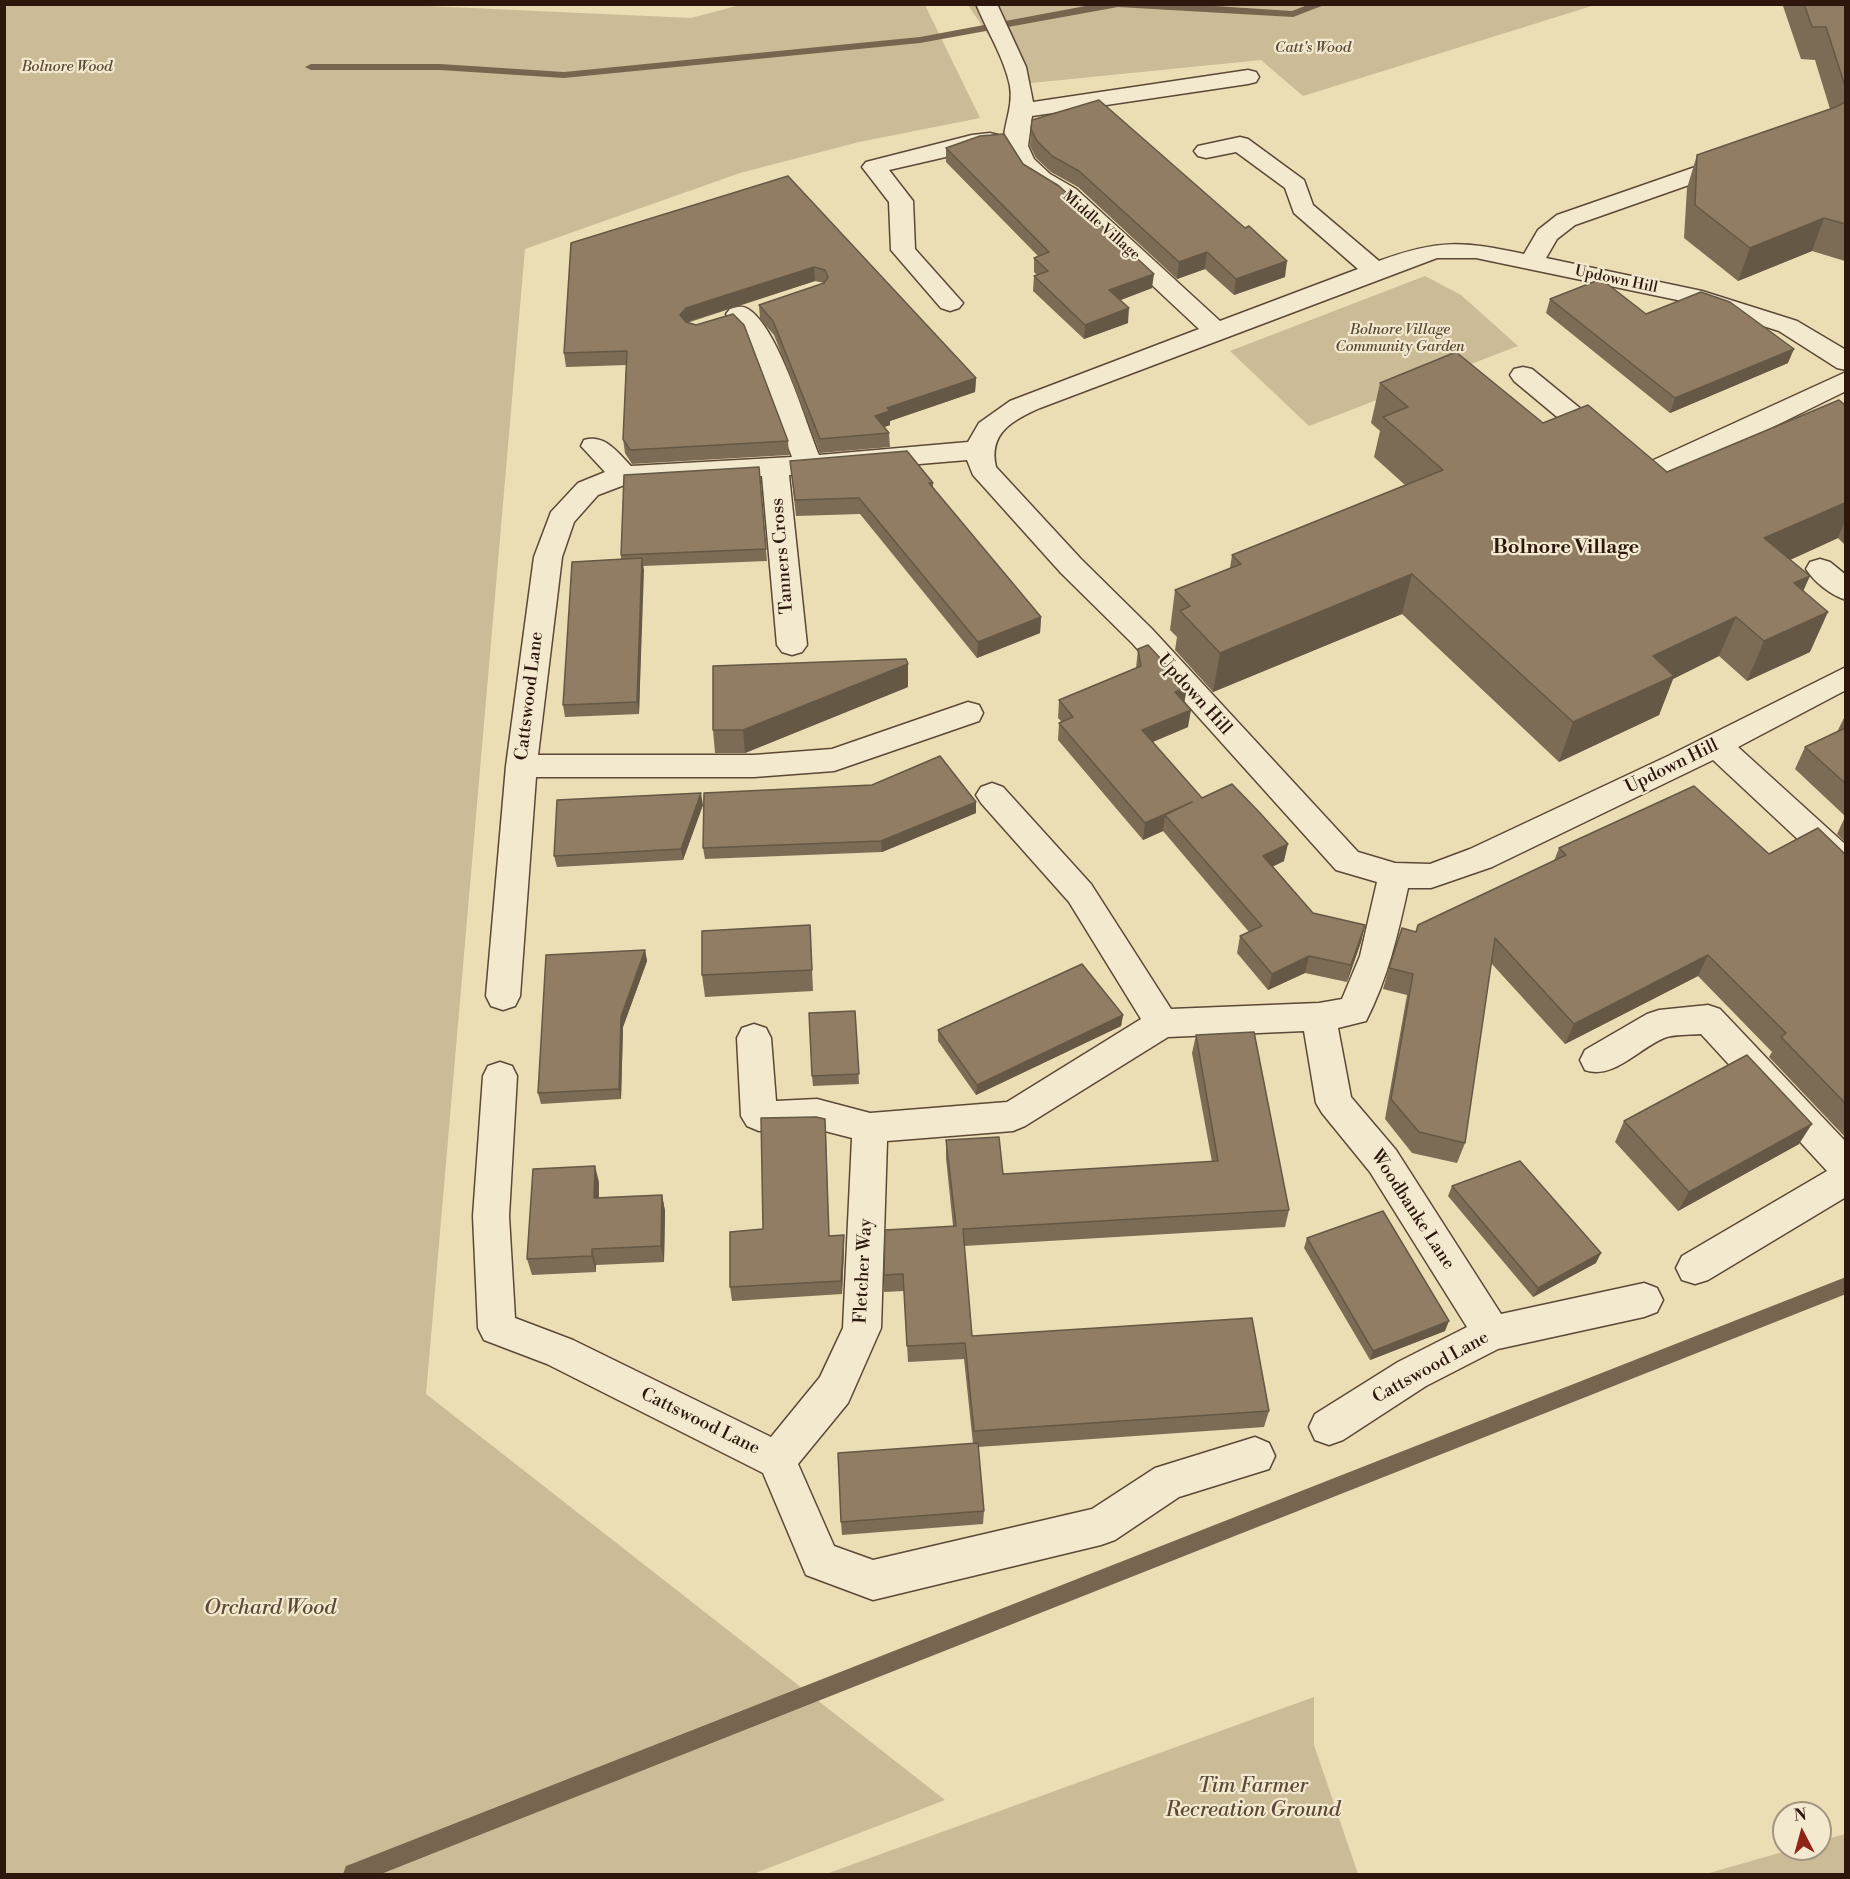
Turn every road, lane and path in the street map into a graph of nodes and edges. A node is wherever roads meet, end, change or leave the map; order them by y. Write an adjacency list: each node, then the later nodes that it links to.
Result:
1 (987, 4): 3 (street)
2 (1248, 77): 3 (street)
3 (1024, 110): 4 (street)
4 (1016, 138): 9 (street); 11 (street, Middle Village)
5 (1206, 151): 8 (street)
6 (1759, 153): 7 (street)
7 (1531, 262): 8 (street, Updown Hill); 12 (street, Updown Hill)
8 (1377, 272): 11 (street, Updown Hill)
9 (950, 303)
10 (739, 314): 17 (street)
11 (1217, 332): 16 (street, Updown Hill)
12 (1845, 362)
13 (1523, 375): 14 (street)
14 (1845, 380)
15 (594, 446): 19 (street)
16 (980, 450): 17 (street); 29 (street, Updown Hill)
17 (809, 465): 18 (street)
18 (775, 466): 19 (street); 22 (street, Tanners Cross)
19 (624, 475): 26 (street, Cattswood Lane)
20 (1820, 569): 21 (street)
21 (1845, 590)
22 (792, 645)
23 (1845, 677): 25 (street, Updown Hill)
24 (968, 713): 26 (street)
25 (1717, 745): 28 (street); 29 (street, Updown Hill)
26 (521, 766): 30 (street, Cattswood Lane)
27 (992, 795): 32 (street)
28 (1845, 866)
29 (1395, 875): 31 (street)
30 (503, 996)
31 (1319, 1017): 32 (street); 41 (street, Woodbanke Lane)
32 (1162, 1023): 36 (street)
33 (754, 1038): 36 (street)
34 (1597, 1060): 37 (street)
35 (500, 1076): 44 (street, Cattswood Lane)
36 (870, 1128): 44 (street, Fletcher Way)
37 (1845, 1167)
38 (1845, 1178): 39 (street)
39 (1695, 1268)
40 (1644, 1300): 41 (street, Cattswood Lane)
41 (1492, 1333): 42 (street, Cattswood Lane)
42 (1329, 1427)
43 (1255, 1456): 44 (street, Cattswood Lane)
44 (777, 1460)

